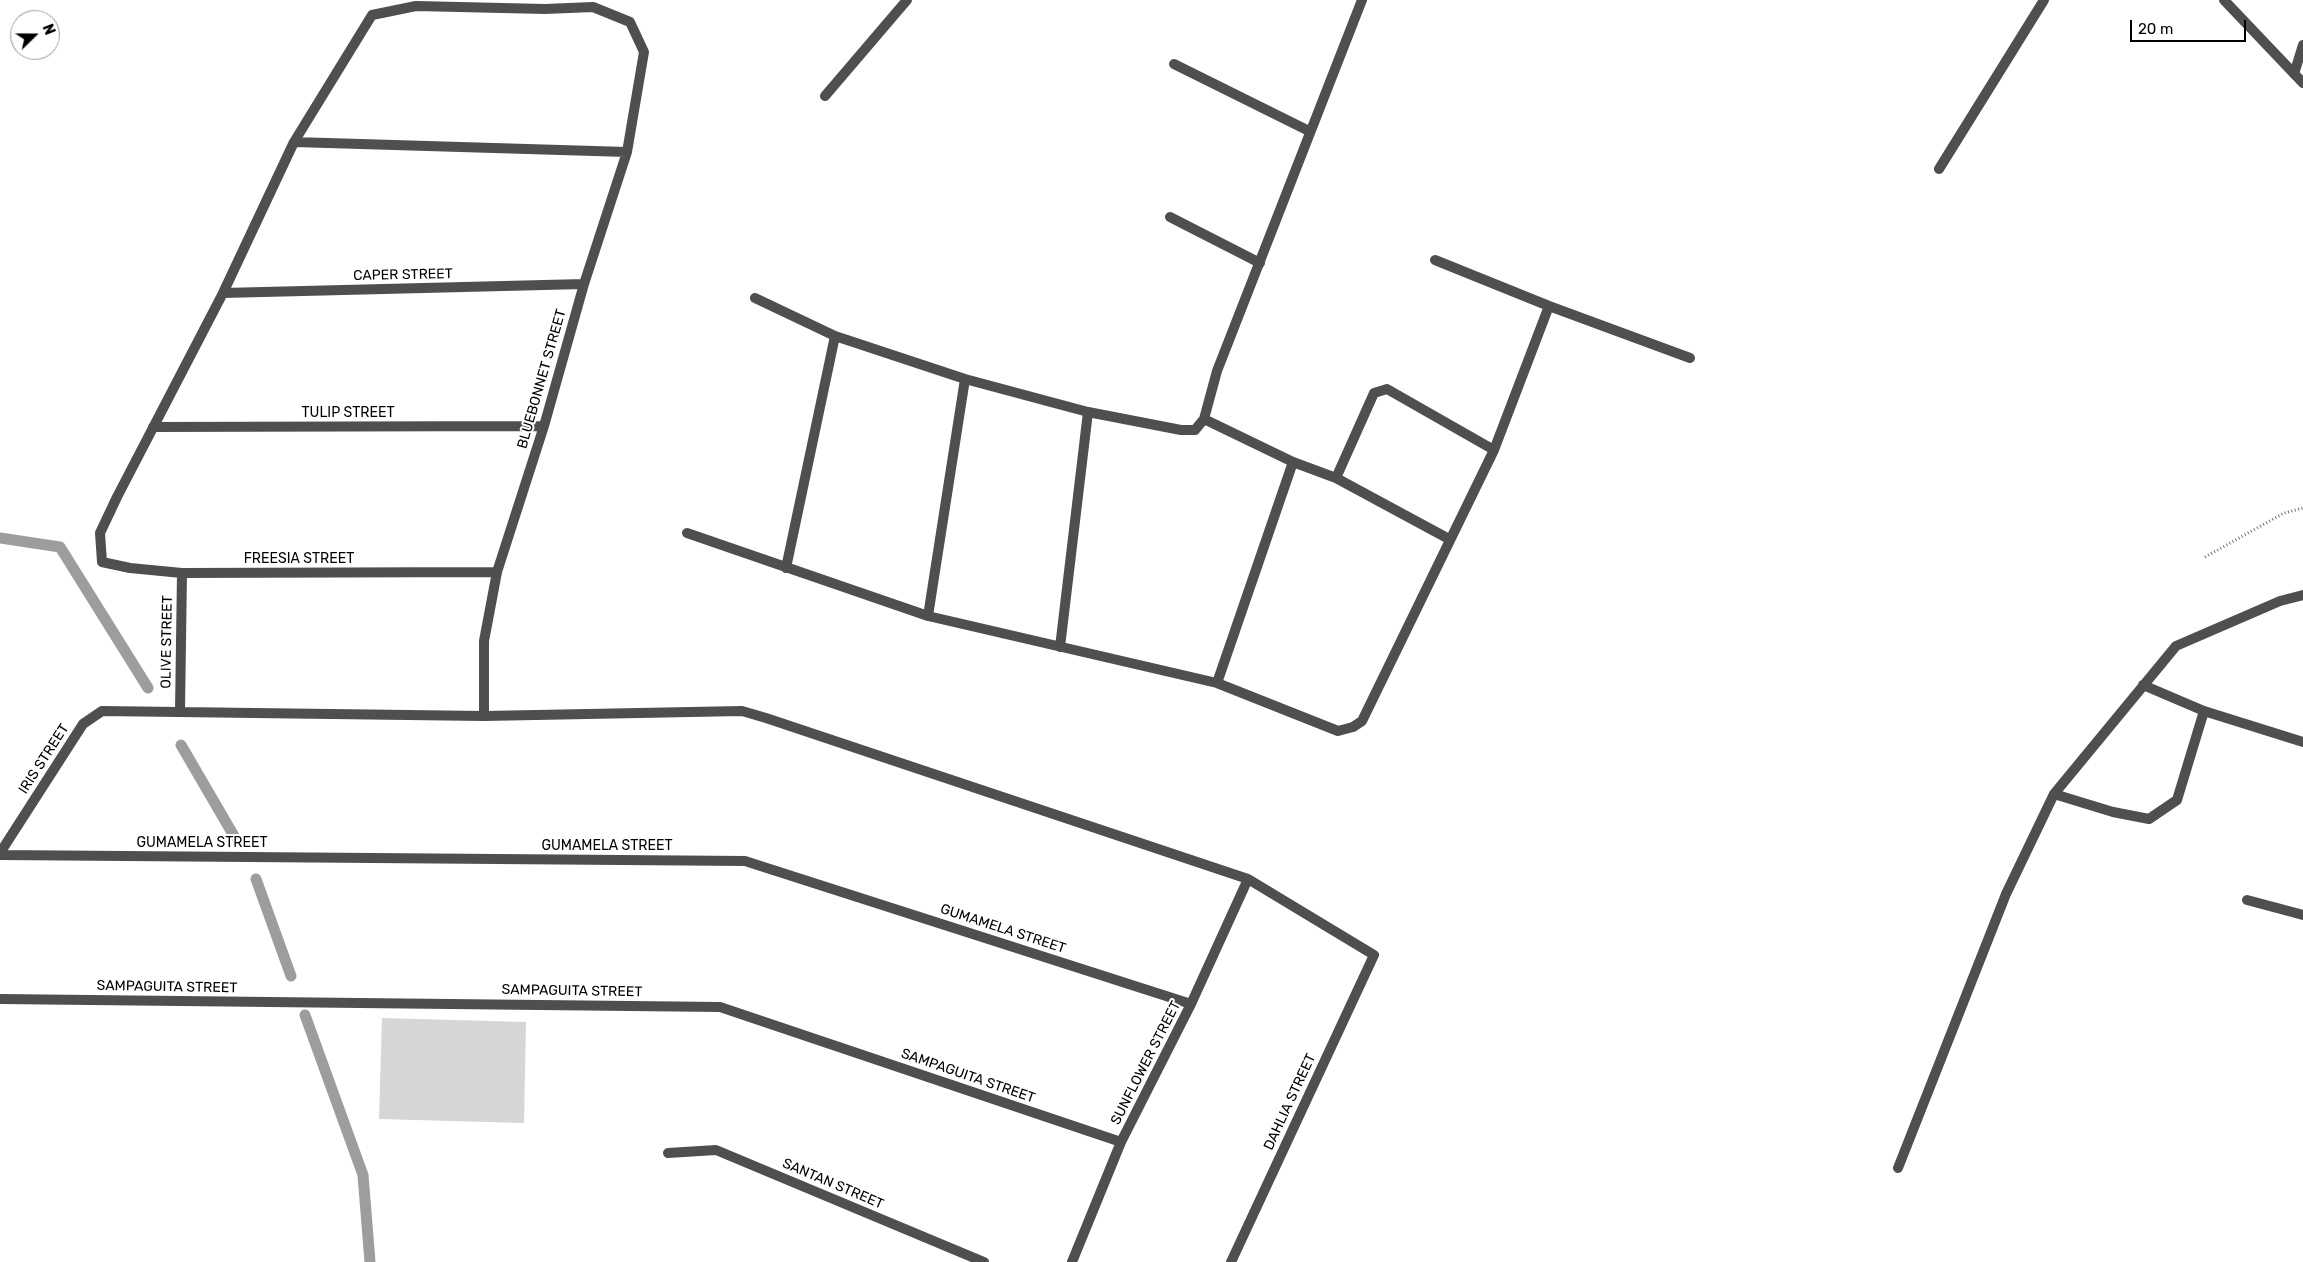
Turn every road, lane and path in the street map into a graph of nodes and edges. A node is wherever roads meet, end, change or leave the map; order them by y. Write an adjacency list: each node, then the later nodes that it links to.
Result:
1 (907, 0): 10 (street)
2 (1362, 0): 11 (street)
3 (2044, 0): 14 (street)
4 (2224, 0): 8 (street)
5 (418, 3): 12 (street); 13 (street, BLUEBONNET STREET)
6 (2303, 45): 8 (street)
7 (1174, 64): 11 (street)
8 (2294, 74): 9 (street)
9 (2303, 83)
10 (825, 96)
11 (1309, 131): 17 (street)
12 (294, 142): 13 (street); 19 (street)
13 (627, 152): 18 (street, BLUEBONNET STREET)
14 (1939, 169)
15 (1170, 217): 17 (street)
16 (1435, 260): 21 (street)
17 (1260, 262): 26 (street)
18 (584, 284): 19 (street, CAPER STREET); 27 (street, BLUEBONNET STREET)
19 (223, 293): 28 (street)
20 (755, 298): 22 (street)
21 (1550, 306): 23 (street); 29 (street)
22 (835, 336): 24 (street); 36 (street)
23 (1690, 358)
24 (965, 379): 25 (street); 40 (street)
25 (1088, 412): 26 (street); 41 (street)
26 (1204, 419): 30 (street)
27 (544, 426): 28 (street, TULIP STREET); 37 (street, BLUEBONNET STREET)
28 (153, 427): 38 (street, FREESIA STREET)
29 (1494, 450): 31 (street); 34 (street)
30 (1293, 462): 31 (street); 42 (street)
31 (1336, 478): 34 (street)
32 (2303, 508): 35 (path)
33 (687, 533): 36 (street)
34 (1450, 539): 42 (street)
35 (2205, 557)
36 (786, 568): 40 (street)
37 (496, 572): 38 (street, FREESIA STREET); 46 (street, BLUEBONNET STREET)
38 (182, 573): 44 (street, OLIVE STREET)
39 (2303, 595): 43 (street)
40 (928, 616): 41 (street)
41 (1060, 647): 42 (street)
42 (1217, 683)
43 (2143, 685): 45 (street); 48 (street)
44 (180, 711): 46 (street); 49 (street, IRIS STREET)
45 (2204, 711): 47 (street); 48 (street)
46 (484, 716): 50 (street)
47 (2303, 742)
48 (2054, 794): 57 (street)
49 (0, 854): 54 (street, GUMAMELA STREET)
50 (1248, 879): 54 (street, SUNFLOWER STREET); 60 (street, DAHLIA STREET)
51 (2247, 900): 52 (street)
52 (2303, 915)
53 (0, 999): 55 (street, SAMPAGUITA STREET)
54 (1191, 1004): 55 (street, SUNFLOWER STREET)
55 (1121, 1142): 59 (street, SUNFLOWER STREET)
56 (668, 1153): 58 (street, SANTAN STREET)
57 (1898, 1168)
58 (984, 1262)
59 (1072, 1262)
60 (1231, 1262)

